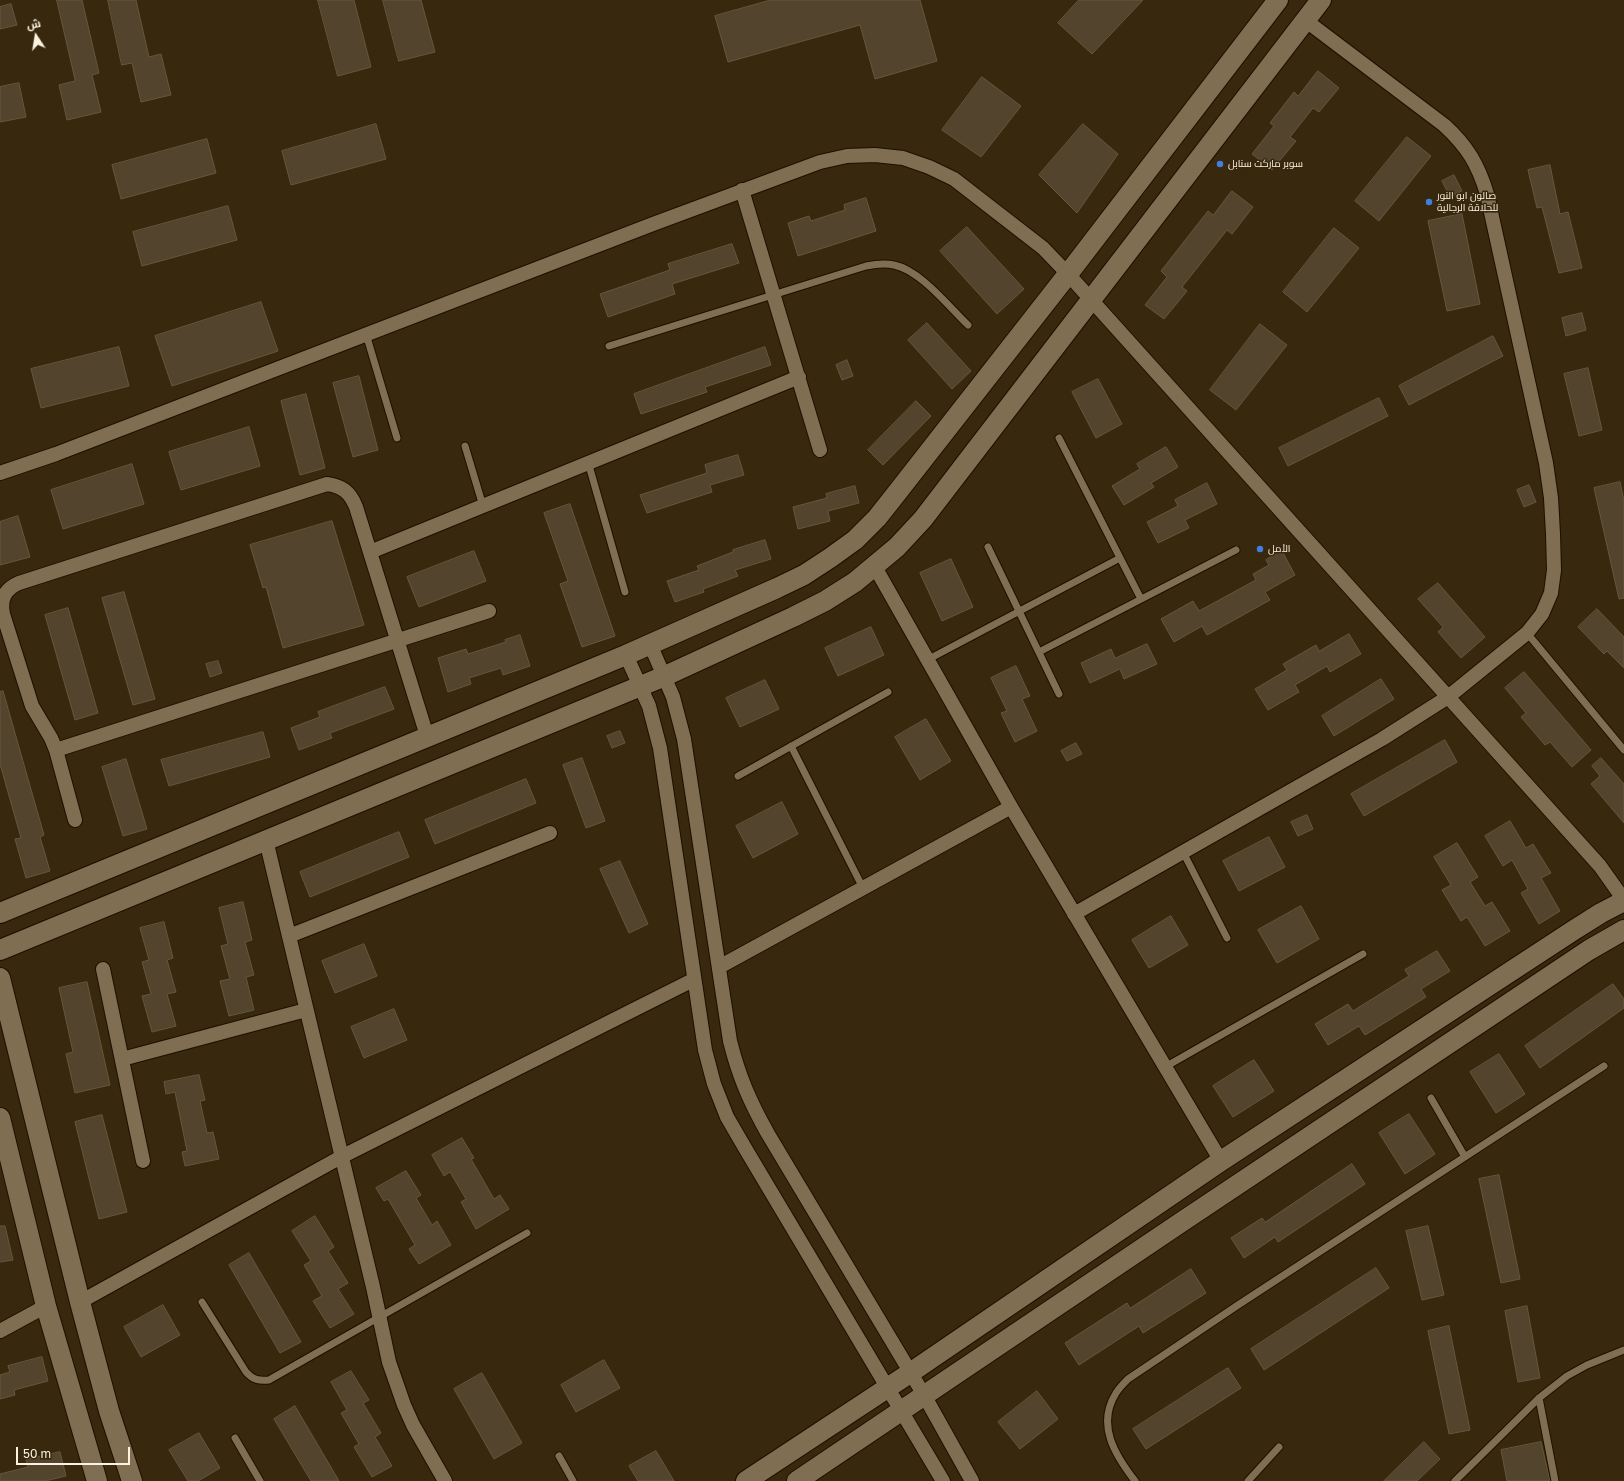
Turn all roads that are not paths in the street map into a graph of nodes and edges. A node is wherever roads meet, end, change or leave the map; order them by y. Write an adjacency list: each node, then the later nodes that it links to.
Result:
1 (1278, 0): 5 (main road)
2 (1321, 0): 3 (main road)
3 (1305, 20): 7 (main road); 28 (street)
4 (742, 190): 5 (street); 6 (street); 9 (street)
5 (1068, 274): 7 (street); 30 (main road)
6 (774, 295): 8 (lane); 10 (lane); 11 (street)
7 (1092, 299): 23 (main road); 38 (street)
8 (968, 325)
9 (366, 334): 12 (lane); 17 (street)
10 (609, 346)
11 (798, 377): 15 (street); 16 (street)
12 (397, 438)
13 (1059, 438): 22 (lane)
14 (465, 446): 18 (lane)
15 (820, 450)
16 (588, 462): 18 (street); 24 (lane)
17 (0, 473)
18 (483, 506): 21 (street)
19 (988, 547): 27 (lane)
20 (1236, 550): 25 (lane)
21 (370, 552): 29 (street); 41 (street)
22 (1120, 558): 25 (lane); 27 (lane)
23 (874, 567): 33 (street); 34 (main road)
24 (625, 592)
25 (1141, 599): 31 (lane)
26 (489, 611): 29 (street)
27 (1019, 611): 31 (lane); 33 (lane)
28 (1527, 633): 38 (street); 42 (lane)
29 (398, 640): 39 (street); 41 (street)
30 (650, 644): 32 (main road); 34 (street)
31 (1039, 652): 37 (lane)
32 (626, 655): 35 (street); 39 (main road)
33 (927, 660): 44 (street)
34 (665, 676): 35 (main road); 58 (street)
35 (641, 686): 47 (main road); 61 (street)
36 (888, 692): 40 (lane)
37 (1059, 694)
38 (1448, 697): 48 (street); 50 (street)
39 (427, 736): 51 (main road)
40 (791, 746): 43 (lane); 49 (lane)
41 (56, 750): 45 (street)
42 (1624, 750)
43 (738, 776)
44 (1011, 807): 49 (street); 52 (street)
45 (76, 820)
46 (550, 833): 54 (street)
47 (266, 840): 54 (street); 56 (main road)
48 (1183, 852): 52 (street); 55 (lane)
49 (864, 888): 58 (street)
50 (1624, 900): 71 (main road)
51 (0, 913)
52 (1074, 914): 65 (street)
53 (1624, 930): 81 (main road)
54 (289, 936): 62 (street)
55 (1227, 938)
56 (0, 950)
57 (1363, 954): 65 (lane)
58 (719, 967): 79 (street)
59 (103, 969): 63 (street)
60 (0, 978): 73 (main road)
61 (694, 980): 68 (street); 80 (street)
62 (306, 1010): 63 (street); 68 (street)
63 (122, 1059): 70 (street)
64 (1604, 1066): 69 (lane)
65 (1165, 1067): 71 (street)
66 (1430, 1098): 69 (lane)
67 (0, 1118): 75 (main road)
68 (341, 1157): 73 (street); 76 (street)
69 (1465, 1157): 96 (lane)
70 (143, 1161)
71 (1221, 1161): 79 (main road)
72 (527, 1233): 76 (lane)
73 (80, 1302): 88 (main road)
74 (202, 1302): 76 (lane)
75 (46, 1306): 77 (street); 87 (main road)
76 (379, 1319): 90 (street)
77 (0, 1331)
78 (1624, 1350): 82 (lane)
79 (910, 1373): 80 (main road); 81 (street)
80 (888, 1388): 83 (street); 92 (main road)
81 (924, 1395): 83 (main road); 95 (street)
82 (1539, 1398): 98 (lane); 99 (lane)
83 (902, 1410): 93 (main road); 94 (street)
84 (235, 1438): 89 (lane)
85 (1279, 1447): 97 (lane)
86 (559, 1456): 91 (lane)
87 (97, 1481)
88 (132, 1481)
89 (260, 1481)
90 (445, 1481)
91 (573, 1481)
92 (746, 1481)
93 (797, 1481)
94 (943, 1481)
95 (972, 1481)
96 (1134, 1481)
97 (1248, 1481)
98 (1455, 1481)
99 (1555, 1481)

